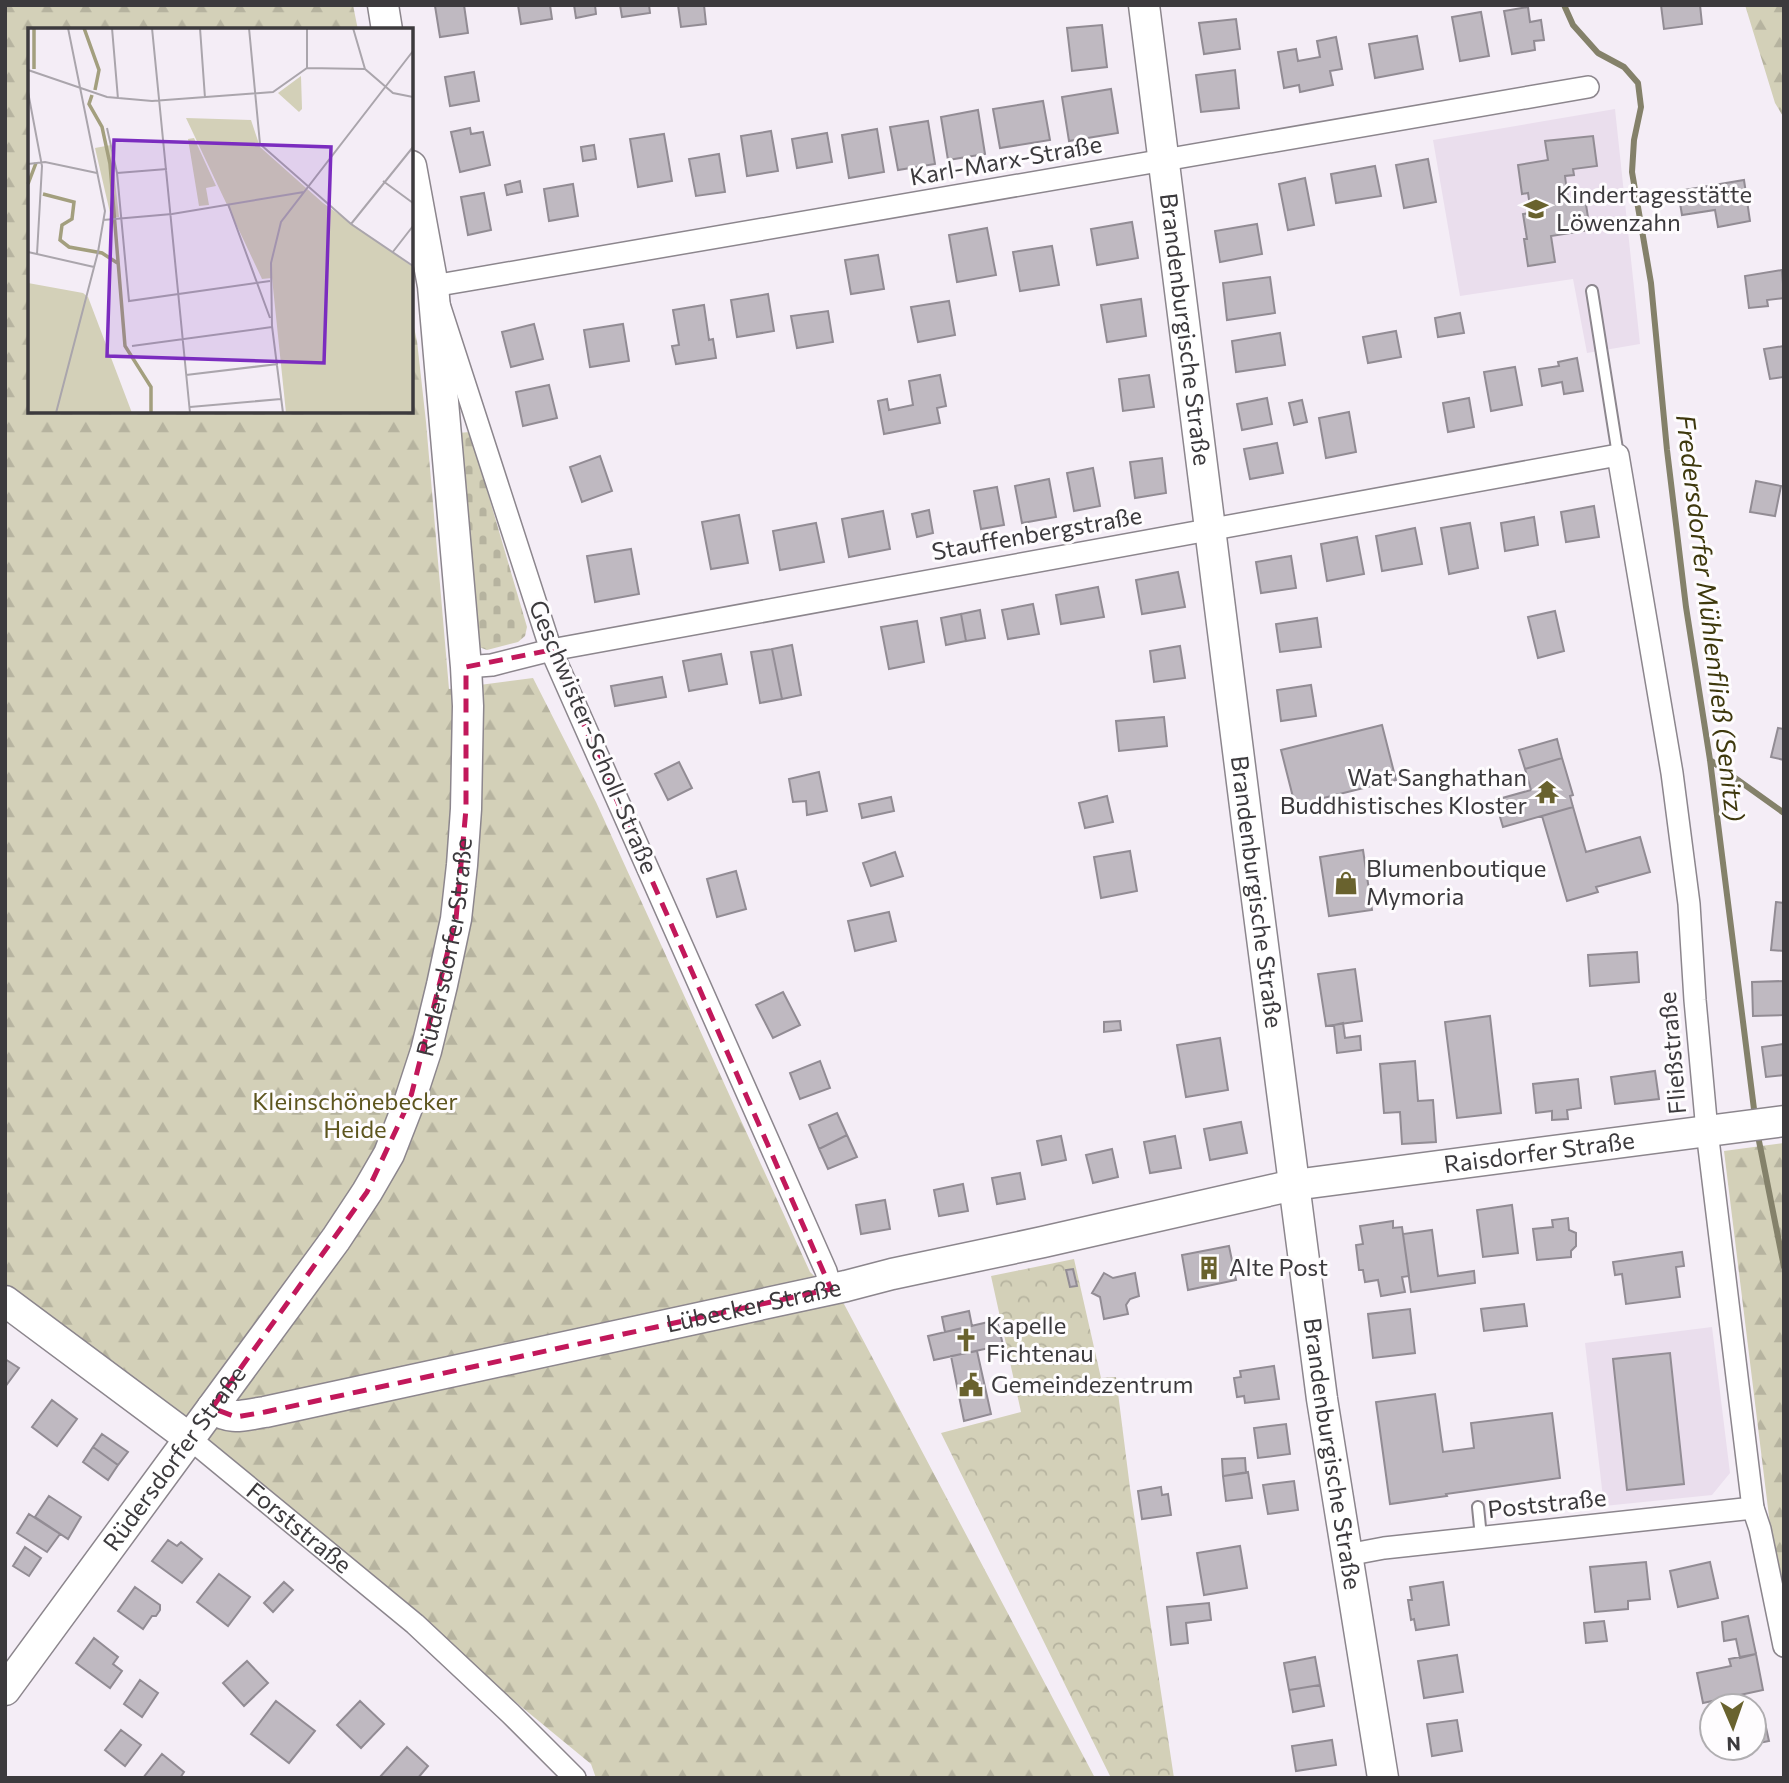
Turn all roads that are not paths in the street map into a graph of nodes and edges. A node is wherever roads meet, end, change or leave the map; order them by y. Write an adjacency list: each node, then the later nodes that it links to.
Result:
1 (383, 5): 3 (street)
2 (1143, 5): 5 (street, Brandenburgische Straße)
3 (387, 28)
4 (1588, 87): 5 (street, Karl-Marx-Straße)
5 (1162, 160): 7 (street, Karl-Marx-Straße); 10 (street, Brandenburgische Straße)
6 (413, 177): 7 (street, Geschwister-Scholl-Straße)
7 (433, 286): 11 (street, Geschwister-Scholl-Straße); 12 (street, Rüdersdorfer Straße)
8 (1592, 291): 9 (lane)
9 (1618, 455): 10 (street, Stauffenbergstraße); 14 (street, Fließstraße)
10 (1210, 529): 11 (street, Stauffenbergstraße); 15 (street, Brandenburgische Straße)
11 (551, 650): 12 (street, Stauffenbergstraße); 16 (street, Geschwister-Scholl-Straße)
12 (466, 667): 18 (street, Rüdersdorfer Straße)
13 (1779, 1122): 14 (street, Raisdorfer Straße)
14 (1707, 1131): 15 (street, Raisdorfer Straße); 21 (street, Fließstraße)
15 (1294, 1185): 16 (street, Lübecker Straße); 23 (street, Brandenburgische Straße)
16 (831, 1289): 18 (street, Lübecker Straße)
17 (5, 1301): 19 (street, Forststraße)
18 (212, 1408): 19 (street, Rüdersdorfer Straße)
19 (189, 1438): 25 (street, Rüdersdorfer Straße); 26 (street, Forststraße)
20 (1478, 1507): 22 (lane)
21 (1753, 1508): 22 (street, Poststraße); 24 (street, Fließstraße)
22 (1481, 1537): 23 (street, Poststraße)
23 (1347, 1555): 27 (street, Brandenburgische Straße)
24 (1784, 1646)
25 (5, 1690)
26 (575, 1778)
27 (1383, 1778)

